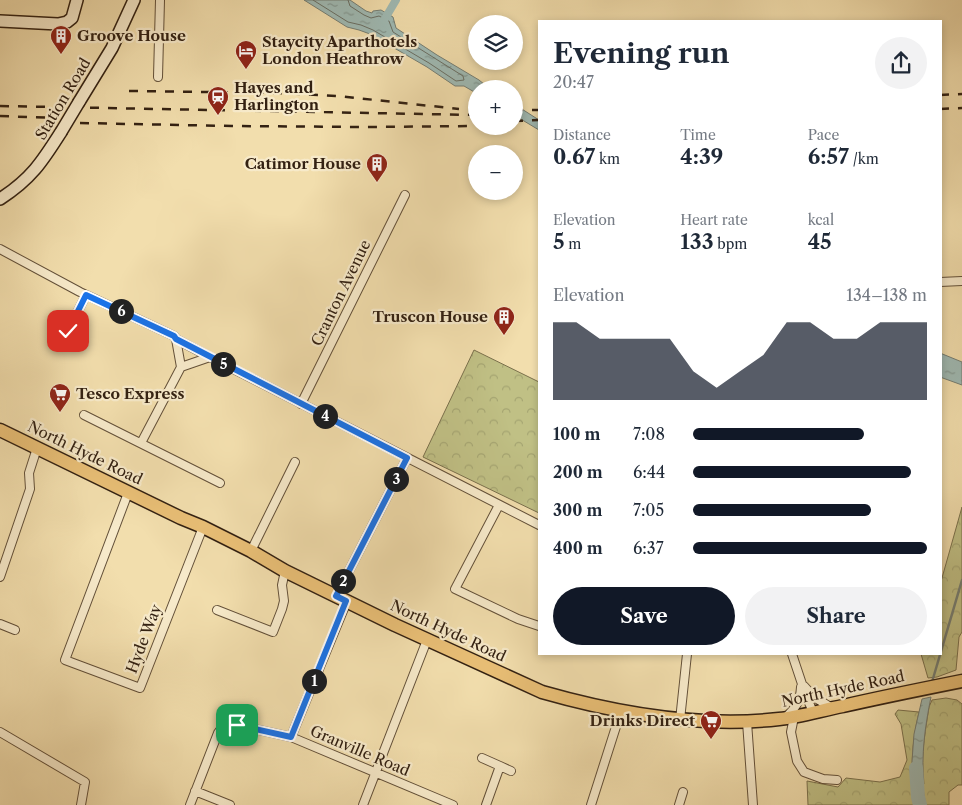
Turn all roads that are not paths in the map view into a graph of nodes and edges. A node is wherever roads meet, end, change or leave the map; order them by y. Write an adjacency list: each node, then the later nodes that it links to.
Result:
1 (77, 0): 4 (street)
2 (134, 0): 7 (street, Station Road, bridge)
3 (160, 0): 5 (street)
4 (0, 21)
5 (158, 77)
6 (405, 195): 16 (street, Cranton Avenue)
7 (0, 199)
8 (0, 249): 11 (street)
9 (962, 281): 10 (street)
10 (942, 282)
11 (86, 295): 12 (street); 13 (street)
12 (176, 339): 14 (street); 15 (street)
13 (60, 347)
14 (210, 357): 15 (street); 16 (street)
15 (180, 367): 19 (street)
16 (301, 404): 21 (street)
17 (84, 415): 19 (street)
18 (0, 430): 20 (main road, North Hyde Road)
19 (141, 443): 23 (street)
20 (37, 448): 24 (main road, North Hyde Road); 30 (street)
21 (407, 458): 25 (street); 31 (street)
22 (295, 462): 28 (street)
23 (220, 483)
24 (128, 493): 27 (main road, North Hyde Road); 27 (street, Hyde Way)
25 (499, 505): 26 (street); 34 (street)
26 (538, 524)
27 (203, 527): 28 (main road, North Hyde Road)
28 (251, 551): 29 (main road, North Hyde Road)
29 (285, 572): 31 (main road, North Hyde Road); 32 (street)
30 (0, 577)
31 (341, 599): 36 (main road, North Hyde Road); 50 (street)
32 (217, 610)
33 (0, 624): 35 (street)
34 (538, 626)
35 (15, 630)
36 (427, 640): 44 (main road, North Hyde Road); 54 (street)
37 (687, 655): 47 (street)
38 (792, 655): 40 (street)
39 (962, 681): 41 (main road, North Hyde Road)
40 (801, 683): 43 (street); 45 (street); 46 (street)
41 (935, 686): 42 (main road); 43 (main road, North Hyde Road)
42 (962, 691)
43 (832, 708): 45 (main road, North Hyde Road)
44 (620, 711): 47 (main road, North Hyde Road); 64 (street)
45 (814, 712): 46 (main road, North Hyde Road)
46 (789, 718): 48 (main road, North Hyde Road); 55 (street)
47 (680, 720): 48 (main road, North Hyde Road)
48 (747, 722): 66 (street)
49 (0, 732): 58 (street)
50 (291, 737): 54 (street, Granville Road); 56 (street, Granville Road)
51 (482, 758): 52 (street)
52 (500, 766): 53 (street); 63 (street)
53 (511, 770)
54 (375, 771): 61 (street); 62 (street, Granville Road)
55 (837, 780)
56 (195, 790): 59 (street); 60 (street)
57 (683, 792): 65 (street)
58 (81, 805)
59 (190, 805)
60 (230, 805)
61 (363, 805)
62 (453, 805)
63 (486, 805)
64 (592, 805)
65 (679, 805)
66 (753, 805)

